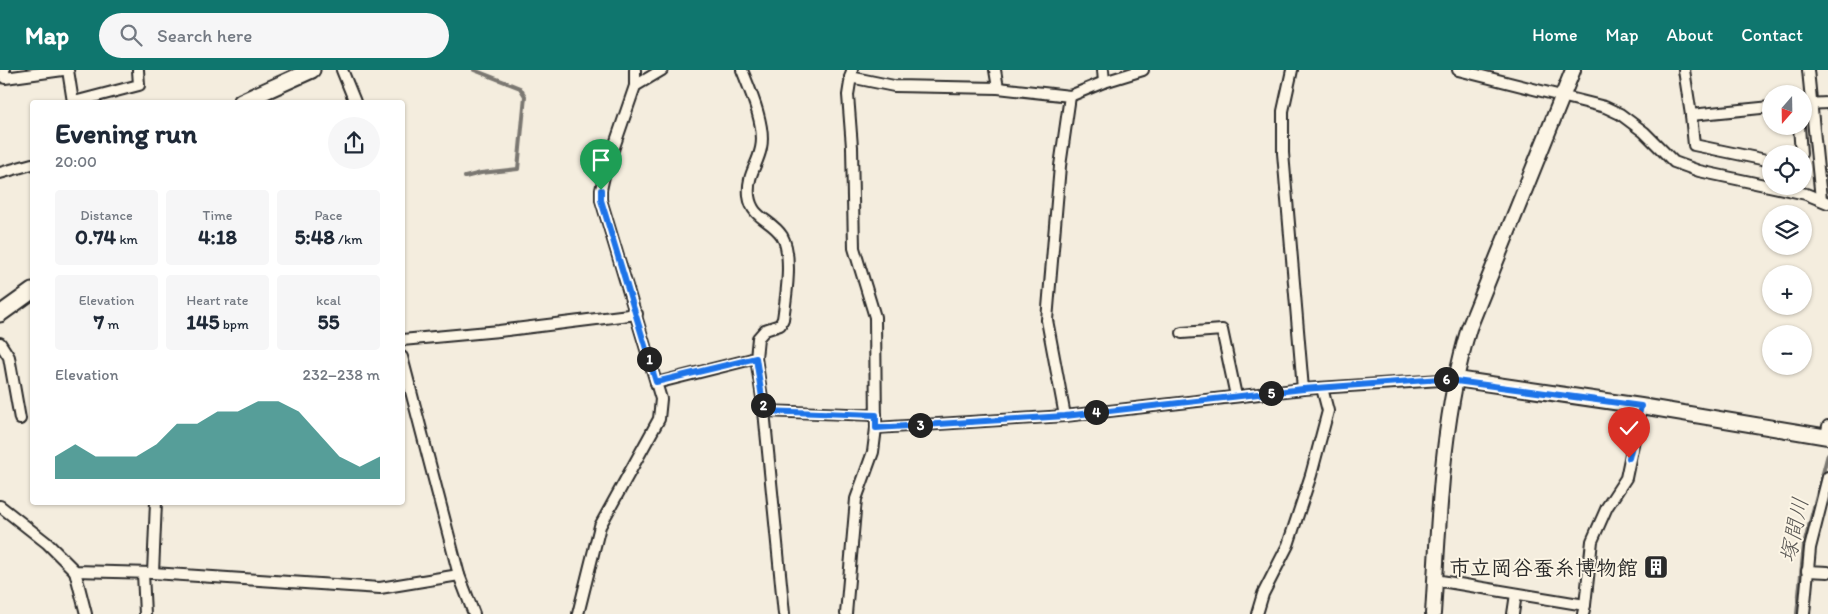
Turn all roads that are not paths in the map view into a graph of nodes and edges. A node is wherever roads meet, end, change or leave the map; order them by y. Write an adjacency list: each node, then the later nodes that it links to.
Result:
1 (4, 70): 2 (street)
2 (63, 70)
3 (68, 70): 25 (street)
4 (138, 70): 26 (street)
5 (312, 70): 27 (main road)
6 (342, 70): 28 (street)
7 (635, 70): 21 (street)
8 (662, 70): 21 (street)
9 (742, 70): 44 (street)
10 (995, 70): 22 (street)
11 (1103, 70): 19 (street)
12 (1143, 70): 19 (street)
13 (1292, 70): 49 (street)
14 (1458, 70): 24 (street)
15 (1573, 70): 24 (street)
16 (1684, 70): 32 (street)
17 (1808, 70): 20 (street)
18 (851, 74): 22 (street); 53 (street)
19 (1104, 82): 23 (street)
20 (1808, 85)
21 (635, 86): 40 (street)
22 (998, 88): 23 (street)
23 (1070, 96): 54 (street)
24 (1562, 96): 37 (street); 46 (street)
25 (74, 100)
26 (82, 100)
27 (245, 100)
28 (354, 100)
29 (1812, 103): 30 (street)
30 (1827, 103)
31 (1762, 108): 32 (street)
32 (1691, 114): 34 (street)
33 (1812, 126): 37 (street)
34 (1762, 159)
35 (30, 165): 36 (street)
36 (0, 173)
37 (1825, 201)
38 (30, 292): 39 (main road)
39 (0, 314)
40 (637, 314): 42 (street); 47 (street)
41 (1182, 332): 50 (street)
42 (405, 340)
43 (0, 343): 55 (street)
44 (756, 358): 47 (street); 52 (street)
45 (405, 368): 65 (street)
46 (1456, 379): 48 (street); 51 (street); 66 (street)
47 (656, 382): 72 (street)
48 (1322, 388): 49 (street); 75 (street)
49 (1303, 389): 50 (street)
50 (1236, 396): 54 (street)
51 (1641, 406): 57 (street); 68 (street)
52 (764, 411): 53 (street); 73 (street)
53 (876, 415): 56 (street)
54 (1065, 416): 56 (street)
55 (20, 419)
56 (876, 428): 74 (street)
57 (1827, 433)
58 (1828, 477): 61 (street)
59 (156, 505): 64 (street)
60 (0, 506): 62 (street)
61 (1807, 570): 63 (street); 78 (street)
62 (75, 571): 64 (street); 69 (street)
63 (1828, 572)
64 (148, 573): 65 (street); 70 (street)
65 (459, 574): 71 (street)
66 (1435, 580): 67 (street); 76 (street)
67 (1516, 594): 68 (street); 77 (street)
68 (1584, 609)
69 (86, 614)
70 (145, 614)
71 (474, 614)
72 (578, 614)
73 (784, 614)
74 (846, 614)
75 (1257, 614)
76 (1432, 614)
77 (1513, 614)
78 (1804, 614)

